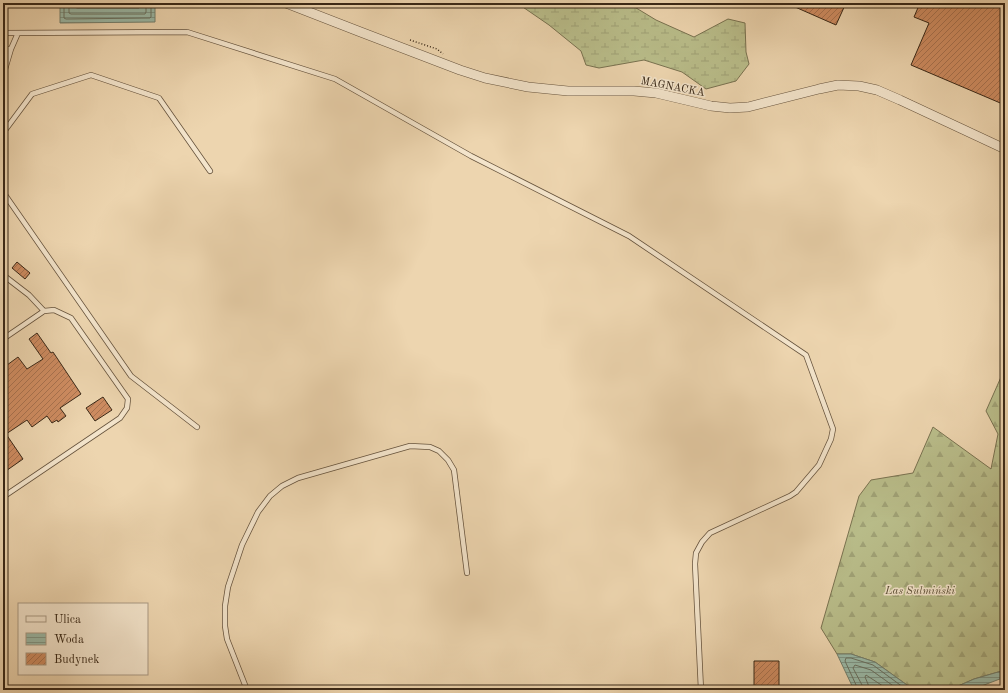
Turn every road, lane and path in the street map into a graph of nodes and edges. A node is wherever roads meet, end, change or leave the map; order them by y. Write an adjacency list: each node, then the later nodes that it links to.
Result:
1 (286, 3): 10 (street, MAGNACKA)
2 (3, 32): 3 (lane)
3 (18, 33): 6 (lane); 20 (lane)
4 (410, 40): 7 (path)
5 (3, 49): 6 (lane)
6 (11, 49): 8 (lane)
7 (448, 56)
8 (3, 76)
9 (3, 132): 11 (lane)
10 (1005, 149)
11 (210, 171)
12 (3, 192): 16 (lane)
13 (3, 275): 14 (lane)
14 (44, 311): 15 (lane); 17 (lane)
15 (3, 339)
16 (197, 427)
17 (3, 497)
18 (467, 574): 19 (lane)
19 (247, 690)
20 (701, 690)

